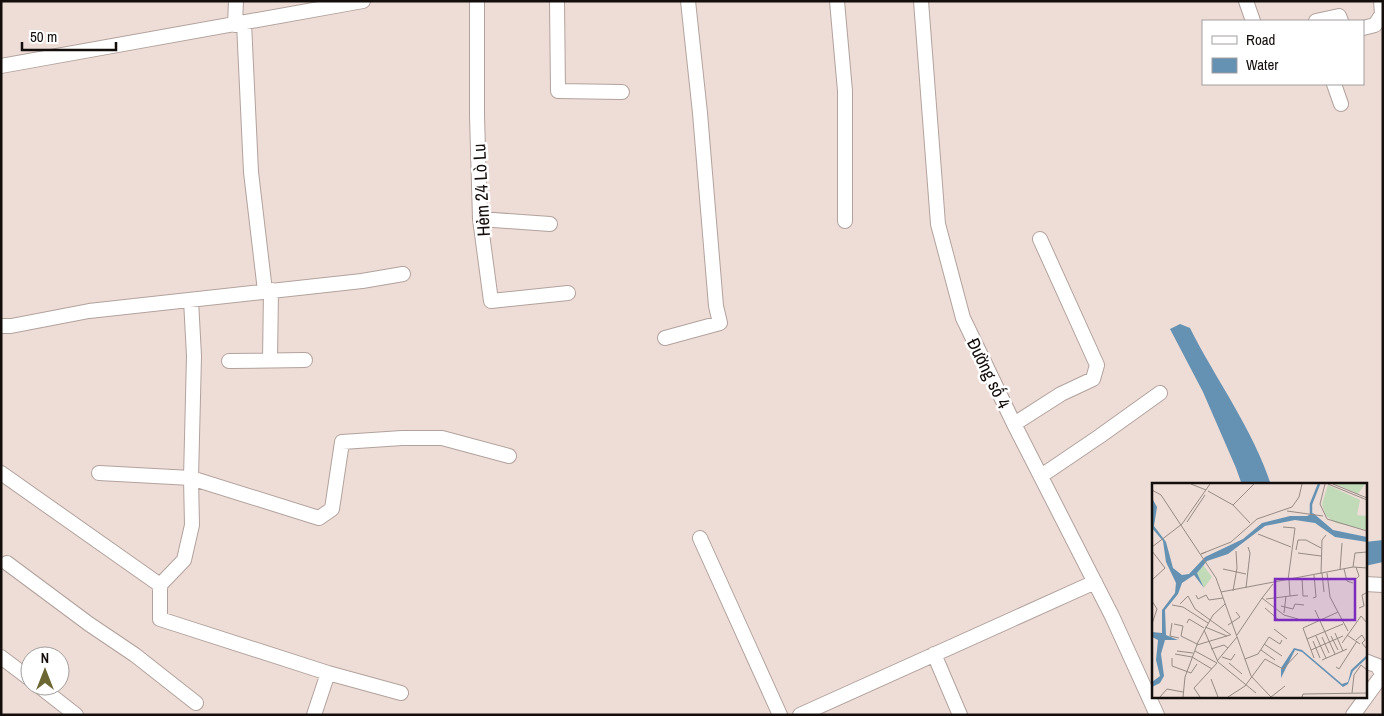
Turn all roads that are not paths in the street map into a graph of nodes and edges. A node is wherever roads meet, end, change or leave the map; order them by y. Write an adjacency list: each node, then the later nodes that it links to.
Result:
1 (236, 1): 14 (street)
2 (363, 1): 14 (street)
3 (477, 1): 20 (street, Hẻm 24 Lò Lu)
4 (558, 1): 18 (street)
5 (688, 1): 29 (street)
6 (837, 1): 21 (street)
7 (921, 1): 34 (street, Đường số 4)
8 (1246, 1): 11 (street)
9 (1381, 1): 10 (street)
10 (1383, 14): 15 (street)
11 (1252, 20)
12 (1321, 20): 13 (street)
13 (1341, 20)
14 (240, 24): 16 (street); 25 (street)
15 (1364, 28)
16 (1, 66)
17 (1334, 85): 19 (street)
18 (622, 92)
19 (1341, 104)
20 (480, 219): 22 (street); 26 (street, Hẻm 24 Lò Lu)
21 (845, 221)
22 (550, 224)
23 (1040, 240): 34 (street)
24 (403, 274): 25 (street)
25 (268, 291): 27 (street); 30 (street)
26 (568, 293)
27 (191, 300): 28 (street); 39 (street)
28 (1, 326)
29 (665, 338)
30 (270, 360): 31 (street); 32 (street)
31 (305, 360)
32 (229, 361)
33 (1160, 392): 38 (street)
34 (1014, 424): 38 (street, Đường số 4)
35 (509, 456): 39 (street)
36 (1, 473): 44 (street)
37 (99, 473): 39 (street)
38 (1041, 476): 42 (street, Đường số 4)
39 (191, 478): 44 (street)
40 (700, 538): 58 (street)
41 (7, 563): 55 (street)
42 (1095, 582): 46 (street); 61 (street, Đường số 4)
43 (1366, 584): 45 (street)
44 (160, 585): 50 (street)
45 (1383, 585)
46 (934, 654): 59 (street); 60 (street)
47 (1, 657): 49 (street)
48 (1366, 661): 53 (street)
49 (20, 671)
50 (328, 673): 51 (street); 57 (street)
51 (401, 692)
52 (52, 696): 56 (street)
53 (1366, 697)
54 (1365, 698): 62 (street)
55 (196, 704)
56 (76, 715)
57 (314, 715)
58 (780, 715)
59 (800, 715)
60 (960, 715)
61 (1158, 715)
62 (1353, 715)

